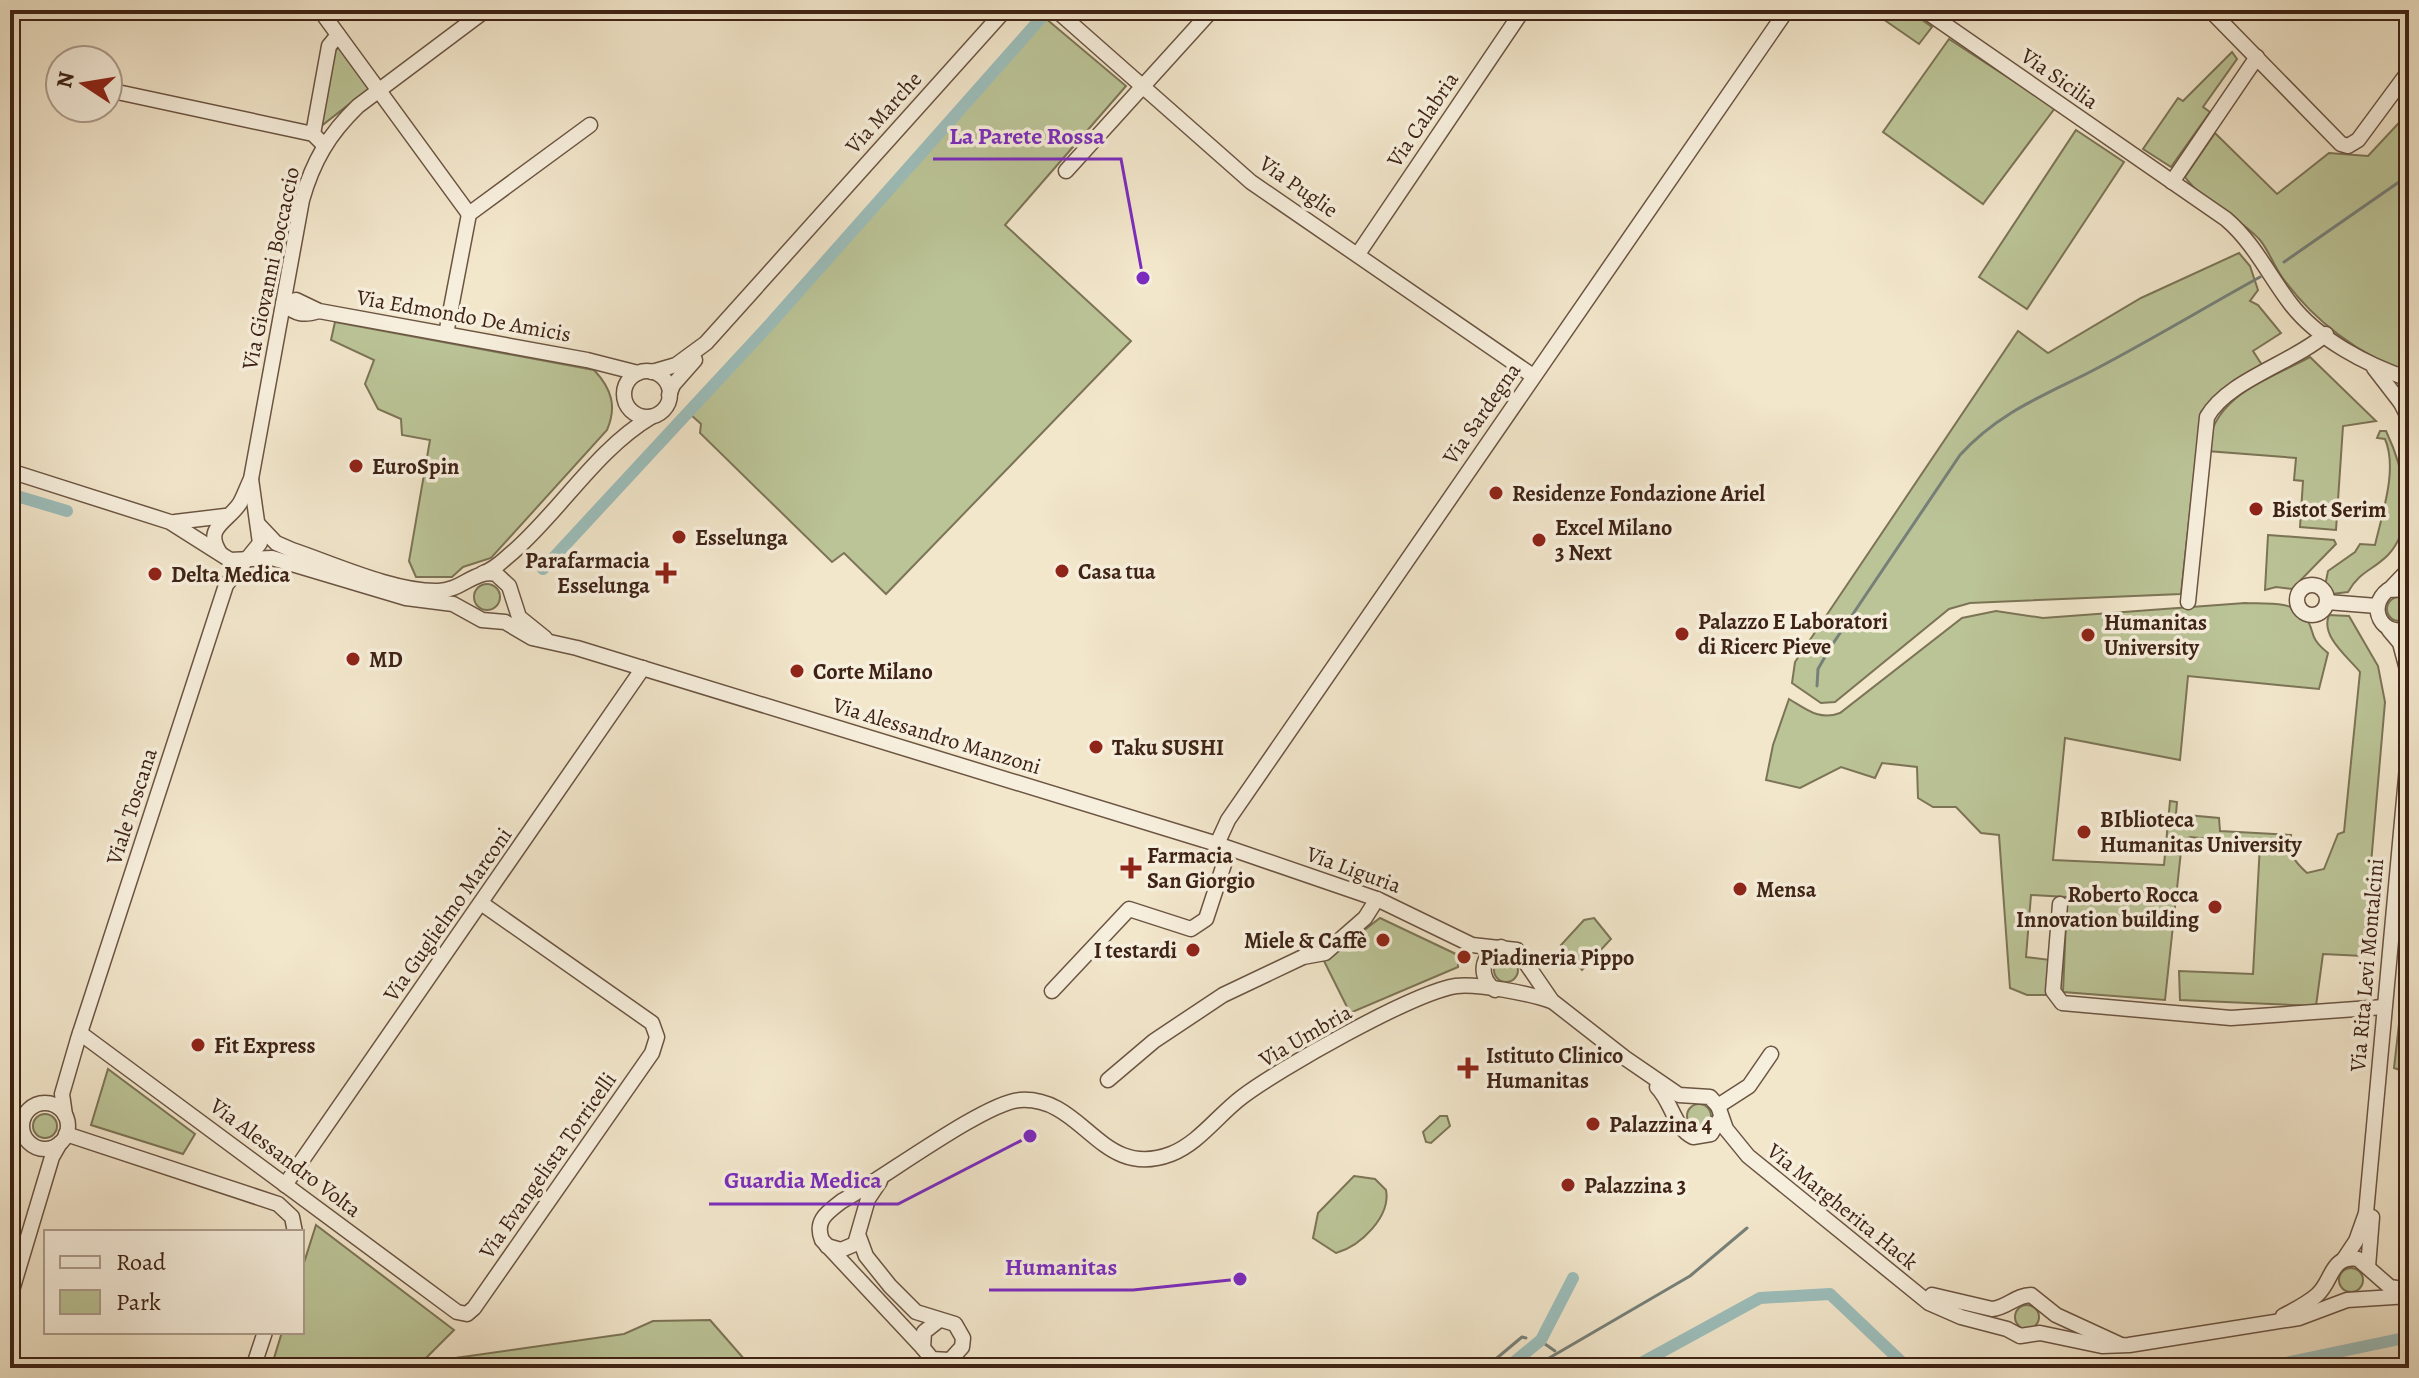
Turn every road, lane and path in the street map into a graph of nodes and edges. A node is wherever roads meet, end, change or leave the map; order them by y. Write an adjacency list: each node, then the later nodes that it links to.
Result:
1 (320, 10): 10 (street)
2 (486, 10): 14 (street, Via Giovanni Boccaccio)
3 (1005, 10): 26 (street, Via Marche)
4 (1056, 10): 13 (street, Via Puglie)
5 (1212, 10): 13 (street)
6 (1523, 10): 22 (street, Via Calabria)
7 (1787, 10): 30 (street, Via Sardegna)
8 (1924, 10): 20 (street, Via Sicilia)
9 (2210, 10): 11 (street)
10 (338, 35): 14 (street); 17 (street)
11 (2257, 57): 12 (street); 20 (street)
12 (2409, 71)
13 (1143, 86): 19 (street); 22 (street, Via Puglie)
14 (378, 90): 18 (street, Via Giovanni Boccaccio); 21 (street)
15 (124, 93): 17 (street)
16 (590, 125): 21 (street)
17 (313, 134): 18 (street)
18 (324, 145): 23 (street, Via Giovanni Boccaccio)
19 (1066, 171)
20 (2172, 182): 25 (street, Via Sicilia)
21 (469, 214): 24 (street)
22 (1358, 254): 30 (street, Via Puglie)
23 (283, 304): 24 (street, Via Edmondo De Amicis); 39 (street, Via Giovanni Boccaccio)
24 (446, 334): 27 (street, Via Edmondo De Amicis)
25 (2326, 334): 28 (street, Via Sicilia); 52 (street)
26 (706, 343): 29 (street); 32 (street)
27 (600, 364): 29 (street, Via Edmondo De Amicis); 33 (street)
28 (2374, 368): 31 (street); 34 (street)
29 (645, 372): 32 (street); 33 (street)
30 (1533, 376): 63 (street, Via Sardegna)
31 (2409, 382): 34 (street)
32 (669, 395): 35 (street)
33 (625, 402): 35 (street); 37 (street)
34 (2401, 403): 36 (street)
35 (651, 417): 37 (street)
36 (2409, 419)
37 (613, 446): 43 (street)
38 (10, 471): 41 (street)
39 (251, 479): 40 (street); 42 (street)
40 (227, 516): 41 (street); 42 (street); 44 (street)
41 (170, 522): 44 (street)
42 (256, 523): 45 (street); 47 (street)
43 (532, 535): 47 (street); 50 (street)
44 (221, 554): 45 (street); 48 (street, Viale Toscana)
45 (248, 558): 48 (street, Viale Toscana); 55 (street, Via Alessandro Manzoni)
46 (2409, 569): 51 (street)
47 (476, 576): 50 (street); 55 (street)
48 (226, 585): 76 (street, Viale Toscana)
49 (2409, 589): 51 (street)
50 (510, 590): 56 (street); 59 (street, Via Alessandro Manzoni)
51 (2388, 590): 54 (street)
52 (2188, 602)
53 (2327, 602): 54 (street)
54 (2377, 606): 57 (street)
55 (471, 614): 56 (street, Via Alessandro Manzoni)
56 (492, 620): 59 (street, Via Alessandro Manzoni)
57 (2385, 627): 58 (street); 61 (street)
58 (2409, 629)
59 (551, 643): 60 (street, Via Alessandro Manzoni)
60 (643, 668): 63 (street, Via Alessandro Manzoni); 65 (street, Via Guglielmo Marconi)
61 (2409, 677)
62 (2409, 745): 75 (street, Via Rita Levi Montalcini)
63 (1223, 846): 64 (street, Via Liguria); 72 (street, Via Sardegna)
64 (1377, 899): 67 (street, Via Liguria); 79 (street)
65 (481, 903): 94 (street, Via Guglielmo Marconi); 110 (street, Via Evangelista Torricelli)
66 (2060, 904): 75 (street)
67 (1472, 945): 68 (street, Via Liguria); 70 (street, Via Liguria)
68 (1502, 947): 69 (street); 70 (street)
69 (1528, 966): 73 (street); 74 (street)
70 (1484, 967): 71 (street); 73 (street)
71 (1456, 986): 73 (street, Via Umbria); 93 (street, Via Umbria)
72 (1052, 991)
73 (1503, 991): 74 (street)
74 (1552, 1001): 78 (street)
75 (2384, 1007): 95 (street, Via Rita Levi Montalcini)
76 (79, 1036): 81 (street, Viale Toscana); 83 (street, Viale Toscana); 94 (street, Via Alessandro Volta)
77 (1771, 1054): 82 (street)
78 (1625, 1058): 80 (street); 84 (street)
79 (1108, 1080)
80 (1691, 1096): 82 (street); 84 (street)
81 (37, 1104): 83 (street); 85 (street)
82 (1720, 1111): 86 (street); 91 (street)
83 (65, 1115): 87 (street)
84 (1677, 1116): 86 (street)
85 (23, 1118): 88 (street); 90 (street)
86 (1704, 1137): 91 (street)
87 (63, 1138): 90 (street); 92 (street); 97 (street)
88 (10, 1139)
89 (10, 1145): 90 (street)
90 (38, 1148): 92 (street)
91 (1748, 1156): 103 (street, Via Margherita Hack)
92 (47, 1175): 106 (street)
93 (881, 1180): 96 (street); 98 (street)
94 (285, 1185): 110 (street, Via Alessandro Volta)
95 (2368, 1189): 100 (street, Via Rita Levi Montalcini); 101 (street, Via Rita Levi Montalcini)
96 (832, 1209): 98 (street); 99 (street)
97 (295, 1230)
98 (860, 1231): 99 (street); 112 (street)
99 (827, 1246): 117 (street)
100 (2344, 1259): 101 (street); 102 (street)
101 (2370, 1271): 104 (street); 107 (street)
102 (2330, 1274): 107 (street); 111 (street)
103 (1909, 1289): 108 (street); 113 (street)
104 (2409, 1290)
105 (2409, 1296): 107 (street)
106 (10, 1297)
107 (2354, 1299): 111 (street)
108 (2011, 1301): 109 (street); 113 (street)
109 (2047, 1308): 114 (street); 116 (street)
110 (467, 1314)
111 (2275, 1320): 116 (street)
112 (938, 1321): 117 (street); 118 (street)
113 (2015, 1333): 114 (street)
114 (2040, 1333): 116 (street)
115 (264, 1334): 119 (street)
116 (2119, 1344)
117 (924, 1357): 118 (street)
118 (946, 1364)
119 (253, 1368)

